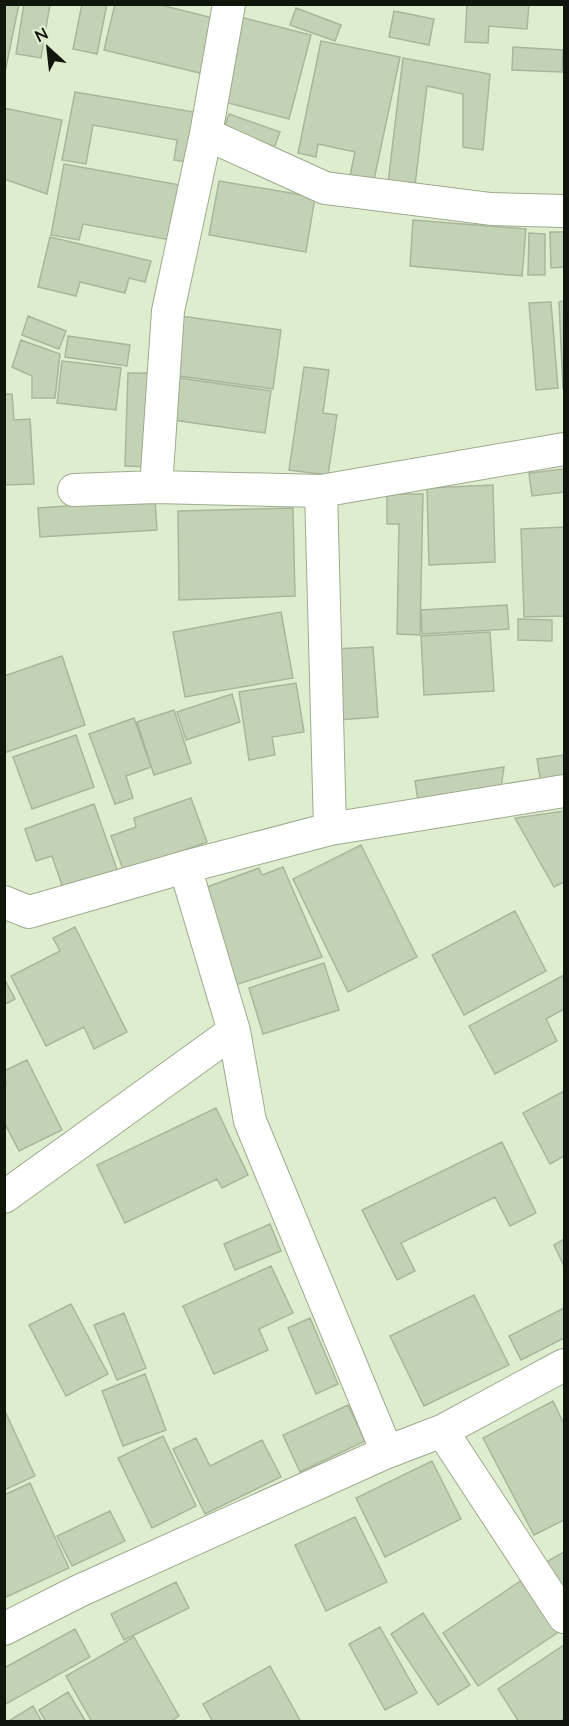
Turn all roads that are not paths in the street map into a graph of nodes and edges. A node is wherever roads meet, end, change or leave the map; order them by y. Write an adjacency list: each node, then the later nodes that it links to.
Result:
1 (229, 4): 2 (street)
2 (206, 134): 3 (street); 5 (street)
3 (564, 211)
4 (564, 449): 7 (street)
5 (156, 488): 6 (street); 7 (street)
6 (74, 490)
7 (321, 491): 9 (street)
8 (564, 791): 9 (street)
9 (330, 829): 10 (street)
10 (185, 867): 11 (street); 12 (street)
11 (4, 902)
12 (234, 1030): 13 (street); 16 (street)
13 (4, 1197)
14 (564, 1365): 15 (street)
15 (442, 1431): 16 (street); 17 (street)
16 (387, 1452): 18 (street)
17 (564, 1617)
18 (4, 1629)

